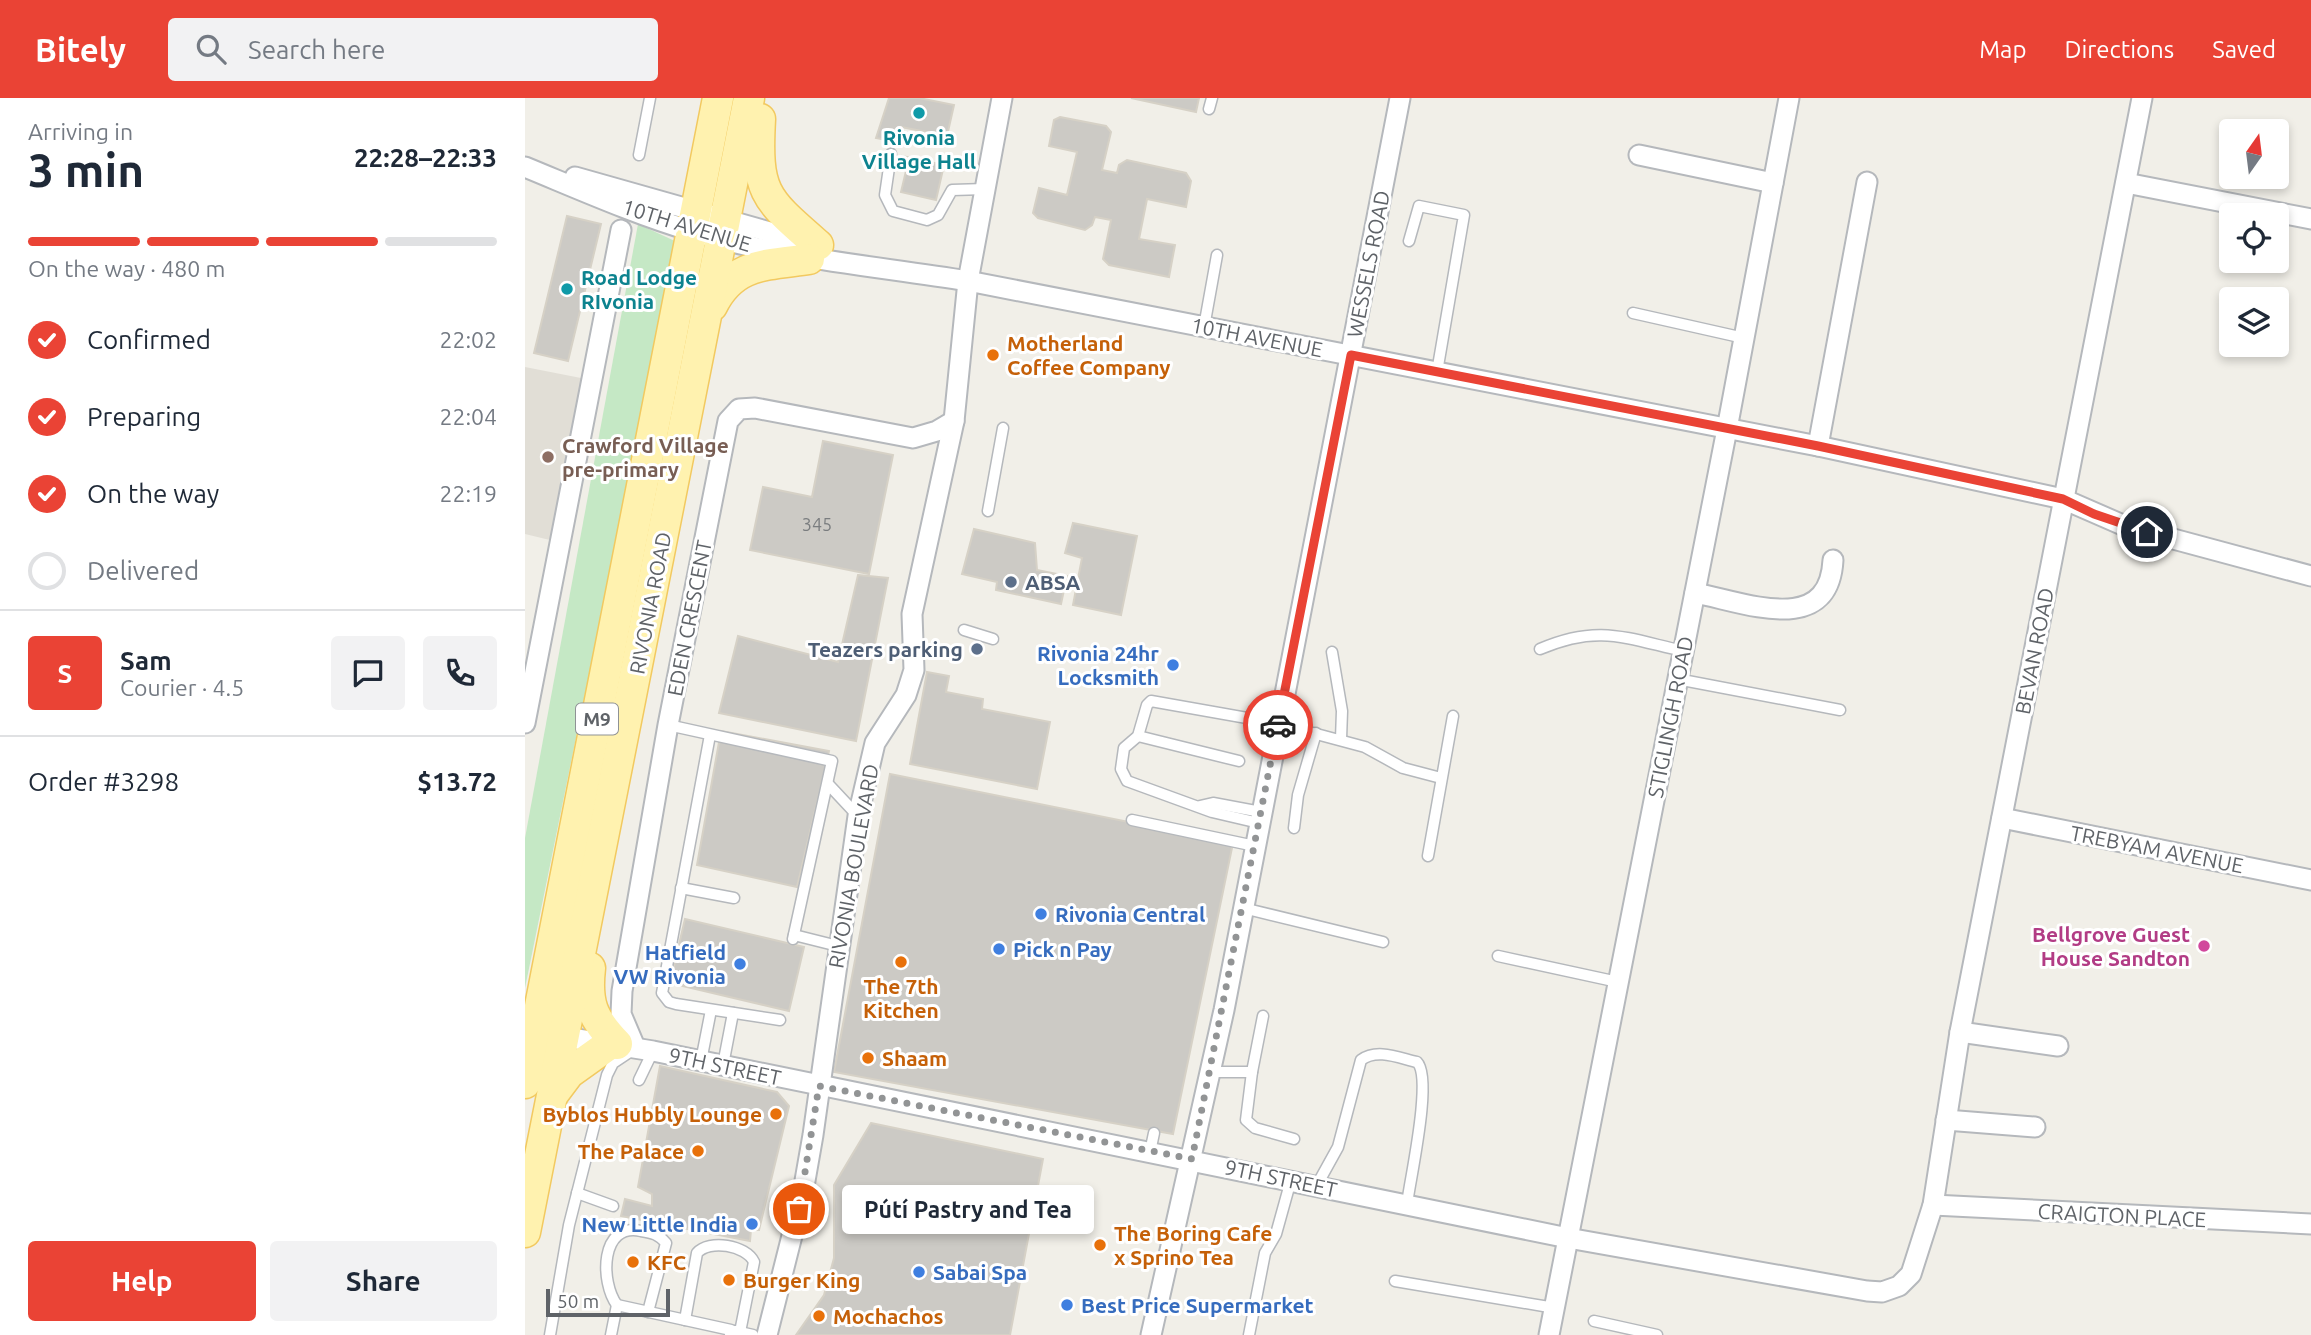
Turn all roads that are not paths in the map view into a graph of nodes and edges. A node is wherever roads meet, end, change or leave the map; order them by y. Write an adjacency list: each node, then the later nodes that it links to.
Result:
1 (650, 98): 10 (lane)
2 (718, 98): 18 (main road, RIVONIA ROAD / M9)
3 (749, 98): 18 (main road, RIVONIA ROAD / M9)
4 (762, 98): 21 (main road)
5 (1002, 98): 16 (street, RIVONIA BOULEVARD)
6 (1400, 98): 28 (street, WESSELS ROAD)
7 (1788, 98): 14 (street, STIGLINGH ROAD)
8 (2142, 98): 15 (street, BEVAN ROAD)
9 (891, 154): 16 (lane)
10 (639, 155)
11 (1639, 155): 14 (street)
12 (525, 166): 18 (street, 10TH AVENUE)
13 (1867, 182): 33 (street)
14 (1773, 183): 27 (street, STIGLINGH ROAD)
15 (2126, 183): 17 (street); 34 (street, BEVAN ROAD)
16 (985, 189): 23 (street, RIVONIA BOULEVARD)
17 (2311, 219)
18 (710, 226): 21 (street, 10TH AVENUE); 25 (main road, RIVONIA ROAD / M9); 78 (main road, RIVONIA ROAD / M9)
19 (621, 230): 48 (street)
20 (1409, 241): 29 (lane)
21 (813, 252): 23 (street, 10TH AVENUE); 25 (main road)
22 (1217, 255): 26 (lane)
23 (968, 281): 26 (street, 10TH AVENUE); 30 (street, RIVONIA BOULEVARD)
24 (1633, 313): 27 (lane)
25 (708, 315): 64 (main road, RIVONIA ROAD / M9)
26 (1205, 327): 28 (street, 10TH AVENUE)
27 (1744, 338): 32 (street, STIGLINGH ROAD)
28 (1351, 355): 29 (street, 10TH AVENUE); 49 (street, WESSELS ROAD)
29 (1437, 372): 32 (street, 10TH AVENUE)
30 (954, 421): 50 (street, EDEN CRESCENT); 58 (street, RIVONIA BOULEVARD)
31 (1003, 428): 35 (lane)
32 (1727, 429): 33 (street, 10TH AVENUE); 38 (street, STIGLINGH ROAD)
33 (1818, 446): 34 (street, 10TH AVENUE)
34 (2063, 499): 37 (street, 10TH AVENUE); 60 (street, BEVAN ROAD)
35 (988, 511)
36 (1833, 559): 38 (street)
37 (2311, 576)
38 (1695, 593): 42 (street, STIGLINGH ROAD)
39 (964, 630): 40 (lane)
40 (993, 639)
41 (1540, 649): 42 (lane)
42 (1683, 651): 44 (street, STIGLINGH ROAD)
43 (1332, 652): 54 (lane)
44 (1677, 680): 45 (lane); 73 (street, STIGLINGH ROAD)
45 (1840, 709)
46 (1453, 716): 56 (lane)
47 (1247, 718): 53 (lane)
48 (525, 723)
49 (1279, 724): 51 (lane); 59 (street, WESSELS ROAD)
50 (668, 725): 52 (lane); 82 (street, EDEN CRESCENT)
51 (1316, 733): 54 (lane); 62 (lane)
52 (710, 735): 57 (lane); 67 (lane)
53 (1138, 736): 55 (lane); 59 (lane)
54 (1341, 739): 56 (lane)
55 (1239, 761)
56 (1441, 778): 65 (lane)
57 (829, 785): 58 (lane); 71 (lane)
58 (858, 816): 71 (street, RIVONIA BOULEVARD)
59 (1260, 818): 63 (street, WESSELS ROAD)
60 (2002, 818): 66 (street, TREBYAM AVENUE); 79 (street, BEVAN ROAD)
61 (1132, 820): 63 (lane)
62 (1294, 828)
63 (1255, 846): 69 (street, WESSELS ROAD)
64 (598, 856): 80 (main road, RIVONIA ROAD / M9); 82 (main road)
65 (1429, 856)
66 (2311, 880)
67 (681, 888): 68 (lane); 74 (lane)
68 (734, 898)
69 (1243, 908): 70 (lane); 85 (street, WESSELS ROAD)
70 (1383, 942)
71 (838, 946): 89 (street, RIVONIA BOULEVARD)
72 (1498, 956): 73 (lane)
73 (1618, 982): 103 (street, STIGLINGH ROAD)
74 (711, 1010): 75 (lane); 83 (lane)
75 (733, 1013): 77 (lane); 84 (lane)
76 (1263, 1016): 86 (lane)
77 (780, 1020)
78 (535, 1032): 80 (street, 9TH STREET); 88 (main road, RIVONIA ROAD / M9)
79 (1960, 1032): 81 (street); 91 (street, BEVAN ROAD)
80 (565, 1037): 82 (street, 9TH STREET); 90 (main road, RIVONIA ROAD / M9)
81 (2058, 1046)
82 (631, 1047): 83 (street, 9TH STREET); 87 (lane); 90 (main road); 97 (lane)
83 (701, 1061): 84 (street, 9TH STREET)
84 (723, 1065): 89 (street, 9TH STREET)
85 (1211, 1072): 86 (lane); 94 (street, WESSELS ROAD)
86 (1252, 1072): 93 (lane)
87 (639, 1080)
88 (525, 1083)
89 (819, 1086): 94 (street, 9TH STREET); 114 (street, RIVONIA BOULEVARD)
90 (551, 1097): 102 (main road, RIVONIA ROAD / M9)
91 (1946, 1120): 92 (street); 99 (street, BEVAN ROAD)
92 (2035, 1127)
93 (1294, 1139)
94 (1192, 1159): 95 (street, 9TH STREET); 115 (street, WESSELS ROAD)
95 (1291, 1180): 96 (street, 9TH STREET); 116 (lane)
96 (1317, 1185): 98 (street, 9TH STREET); 98 (lane)
97 (577, 1194): 100 (lane); 111 (lane)
98 (1407, 1204): 103 (street, 9TH STREET)
99 (1933, 1205): 101 (street, CRAIGTON PLACE); 103 (street, 9TH STREET)
100 (613, 1206)
101 (2311, 1224)
102 (525, 1231)
103 (1568, 1238): 106 (street, STIGLINGH ROAD)
104 (1395, 1281): 106 (lane)
105 (617, 1305): 107 (lane); 107 (lane); 112 (lane)
106 (1555, 1308): 117 (street, STIGLINGH ROAD)
107 (648, 1312): 108 (lane)
108 (685, 1320): 110 (lane); 110 (lane)
109 (1594, 1321): 118 (lane)
110 (734, 1332): 113 (lane)
111 (550, 1335)
112 (611, 1335)
113 (754, 1335)
114 (768, 1335)
115 (1151, 1335)
116 (1249, 1335)
117 (1549, 1335)
118 (1657, 1335)

